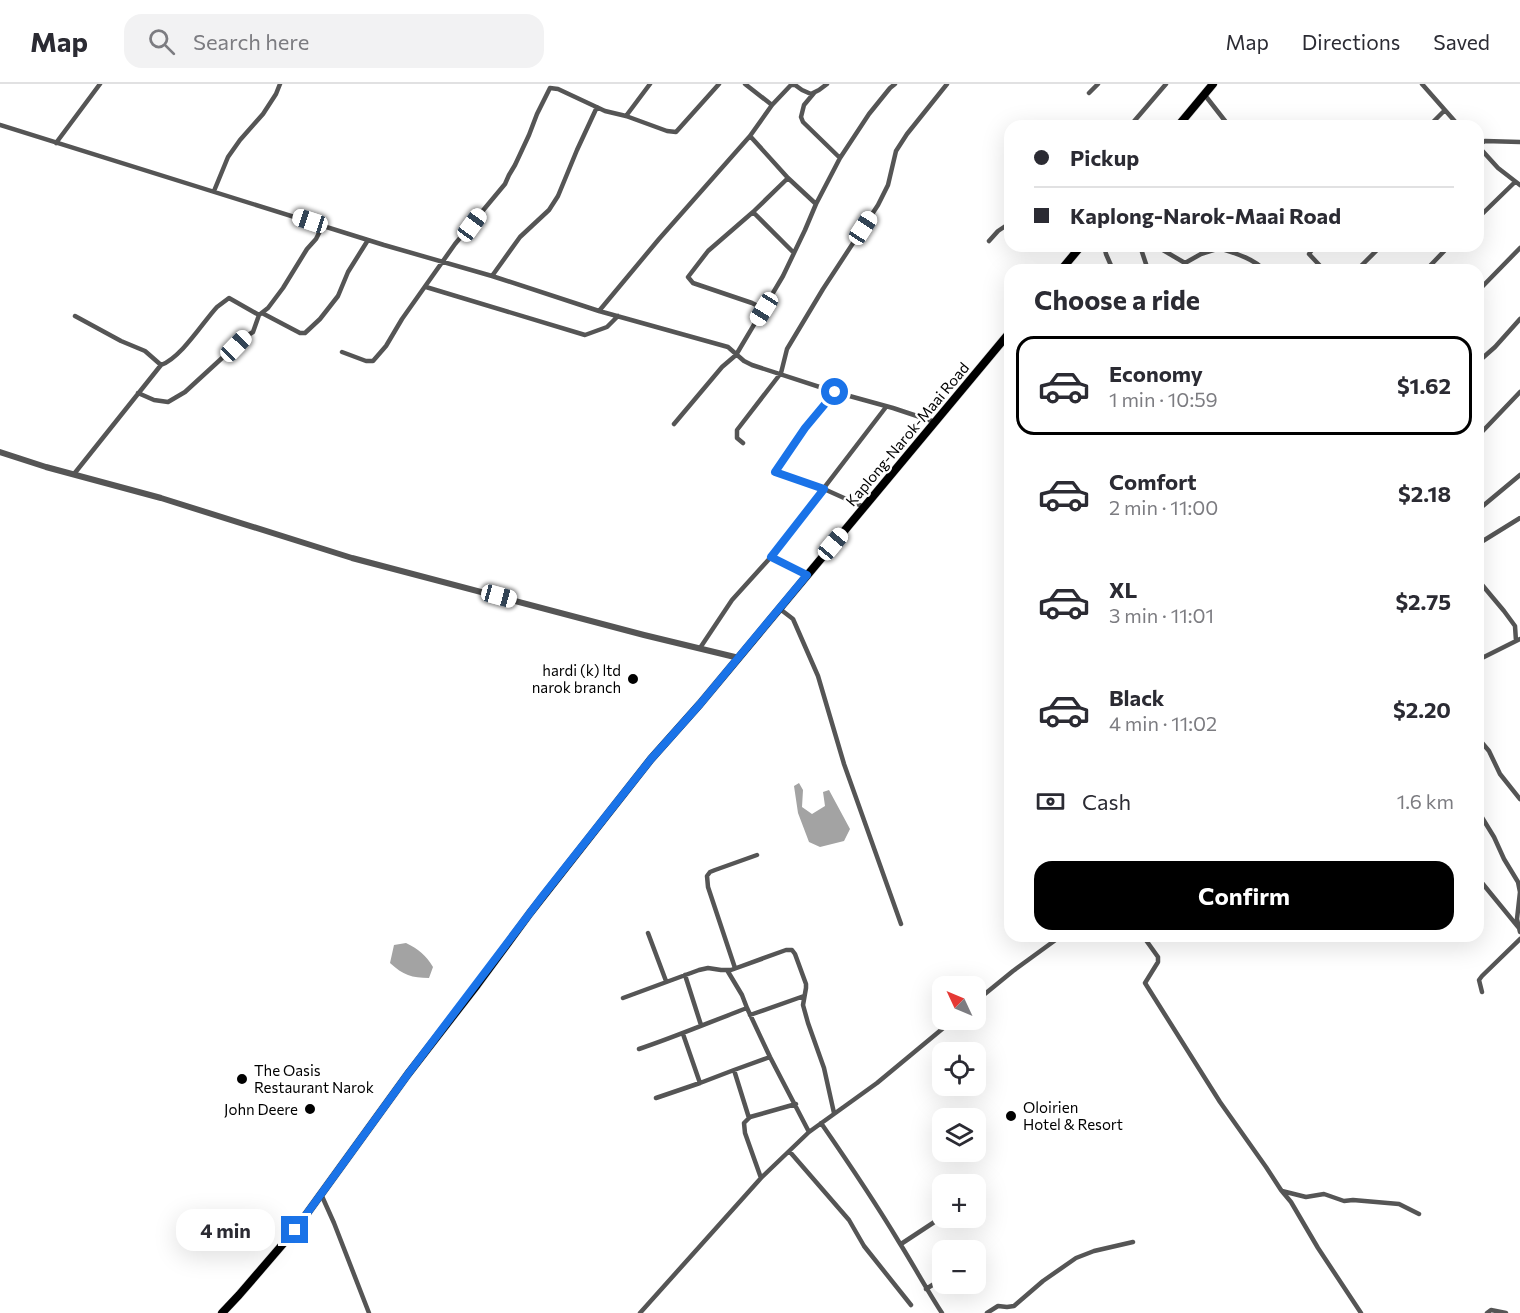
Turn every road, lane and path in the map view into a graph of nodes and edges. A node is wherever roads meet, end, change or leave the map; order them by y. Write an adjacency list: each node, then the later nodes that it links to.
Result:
1 (100, 84): 30 (street)
2 (280, 84): 36 (street)
3 (651, 84): 20 (street)
4 (719, 84): 20 (street)
5 (745, 84): 17 (street)
6 (795, 84): 14 (street); 17 (street)
7 (827, 84): 14 (street)
8 (895, 84): 32 (street)
9 (947, 84): 73 (street)
10 (1098, 84): 15 (street)
11 (1166, 84): 21 (street)
12 (1213, 84): 16 (highway)
13 (1422, 84): 19 (street)
14 (814, 93): 32 (street)
15 (1089, 93)
16 (1204, 94): 22 (highway); 23 (street)
17 (772, 105): 27 (street)
18 (597, 107): 20 (street); 53 (street); 59 (street)
19 (1445, 110): 24 (street); 25 (street)
20 (626, 116)
21 (1135, 120)
22 (1183, 120)
23 (1224, 120)
24 (1435, 120)
25 (1454, 120)
26 (0, 125): 30 (street)
27 (750, 136): 33 (street); 63 (street)
28 (1484, 142): 29 (street)
29 (1520, 142)
30 (56, 143): 36 (street)
31 (1484, 153): 34 (street)
32 (840, 158): 37 (street)
33 (788, 178): 37 (street); 38 (street)
34 (1515, 182): 35 (street); 39 (street)
35 (1520, 185)
36 (214, 191): 40 (street)
37 (816, 204): 52 (street)
38 (753, 212): 52 (street); 62 (street)
39 (1484, 212)
40 (323, 225): 42 (street); 64 (street)
41 (1004, 227): 43 (street)
42 (368, 240): 53 (street); 64 (street)
43 (989, 241)
44 (1520, 248): 60 (street)
45 (1076, 252): 54 (highway)
46 (1166, 252): 47 (street)
47 (1206, 252)
48 (1230, 252): 55 (street)
49 (1310, 252): 56 (street)
50 (1375, 252): 57 (street)
51 (1443, 252): 58 (street)
52 (794, 253): 62 (street)
53 (442, 262): 59 (street); 61 (street)
54 (1066, 264)
55 (1257, 264)
56 (1318, 264)
57 (1363, 264)
58 (1432, 264)
59 (492, 276): 63 (street)
60 (1484, 285)
61 (426, 287): 66 (street); 69 (street)
62 (764, 309): 70 (street)
63 (599, 311): 66 (street)
64 (260, 314): 72 (street); 76 (street)
65 (75, 316): 72 (street)
66 (618, 316): 70 (street)
67 (1520, 319): 71 (street)
68 (1004, 339): 78 (highway, Kaplong-Narok-Maai Road)
69 (342, 352)
70 (736, 355): 73 (street); 79 (street)
71 (1484, 357)
72 (161, 364): 76 (street)
73 (781, 374): 74 (street); 81 (street)
74 (835, 392): 77 (street); 85 (street)
75 (1520, 392): 80 (street)
76 (138, 393): 83 (street)
77 (886, 407): 78 (street); 85 (street)
78 (935, 422): 87 (highway, Kaplong-Narok-Maai Road)
79 (674, 424)
80 (1484, 430)
81 (743, 443)
82 (0, 452): 83 (street)
83 (74, 474): 95 (street)
84 (1520, 475): 86 (street)
85 (824, 489): 87 (street); 90 (street)
86 (1484, 505)
87 (864, 507): 91 (highway, Kaplong-Narok-Maai Road)
88 (1520, 518): 89 (street)
89 (1484, 540)
90 (771, 557): 91 (street); 95 (street)
91 (807, 575): 93 (highway, Kaplong-Narok-Maai Road)
92 (1484, 587): 94 (street)
93 (780, 609): 97 (highway, Kaplong-Narok-Maai Road); 103 (street)
94 (1518, 640): 96 (street)
95 (700, 648): 97 (street)
96 (1484, 657)
97 (739, 658): 135 (highway, Kaplong-Narok-Maai Road)
98 (1484, 745): 99 (street)
99 (1520, 799)
100 (1484, 821): 104 (street)
101 (757, 855): 109 (street)
102 (1484, 886): 104 (street)
103 (901, 924)
104 (1519, 930)
105 (648, 933): 112 (street)
106 (1520, 939): 113 (street)
107 (1053, 942): 114 (street)
108 (1147, 942): 134 (street)
109 (735, 968): 110 (street); 115 (street)
110 (727, 970): 111 (street); 117 (street)
111 (685, 975): 112 (street); 119 (street)
112 (666, 981): 116 (street)
113 (1482, 992)
114 (986, 993)
115 (804, 996): 118 (street); 128 (street)
116 (623, 998)
117 (747, 1008): 118 (street); 119 (street)
118 (750, 1015): 123 (street)
119 (701, 1025): 121 (street)
120 (941, 1030): 128 (street)
121 (683, 1034): 122 (street); 125 (street)
122 (639, 1050)
123 (770, 1058): 124 (street); 127 (street)
124 (734, 1070): 125 (street); 129 (street)
125 (700, 1083): 126 (street)
126 (656, 1098)
127 (796, 1104): 129 (street); 131 (street)
128 (834, 1113): 130 (street)
129 (749, 1118): 133 (street)
130 (821, 1123): 131 (street); 139 (street)
131 (809, 1132): 132 (street)
132 (790, 1152): 133 (street); 142 (street)
133 (761, 1178): 146 (street)
134 (1281, 1190): 136 (street); 150 (street)
135 (321, 1194): 144 (highway, Kaplong-Narok-Maai Road); 145 (street)
136 (1419, 1214)
137 (932, 1224): 139 (street)
138 (1133, 1242): 143 (street)
139 (901, 1244): 141 (street)
140 (932, 1285): 141 (street)
141 (926, 1289): 147 (street)
142 (911, 1305)
143 (1006, 1307): 148 (street); 149 (street)
144 (222, 1313)
145 (369, 1313)
146 (640, 1313)
147 (942, 1313)
148 (987, 1313)
149 (1010, 1313)
150 (1361, 1313)
151 (1487, 1313): 152 (street)
152 (1506, 1313)

